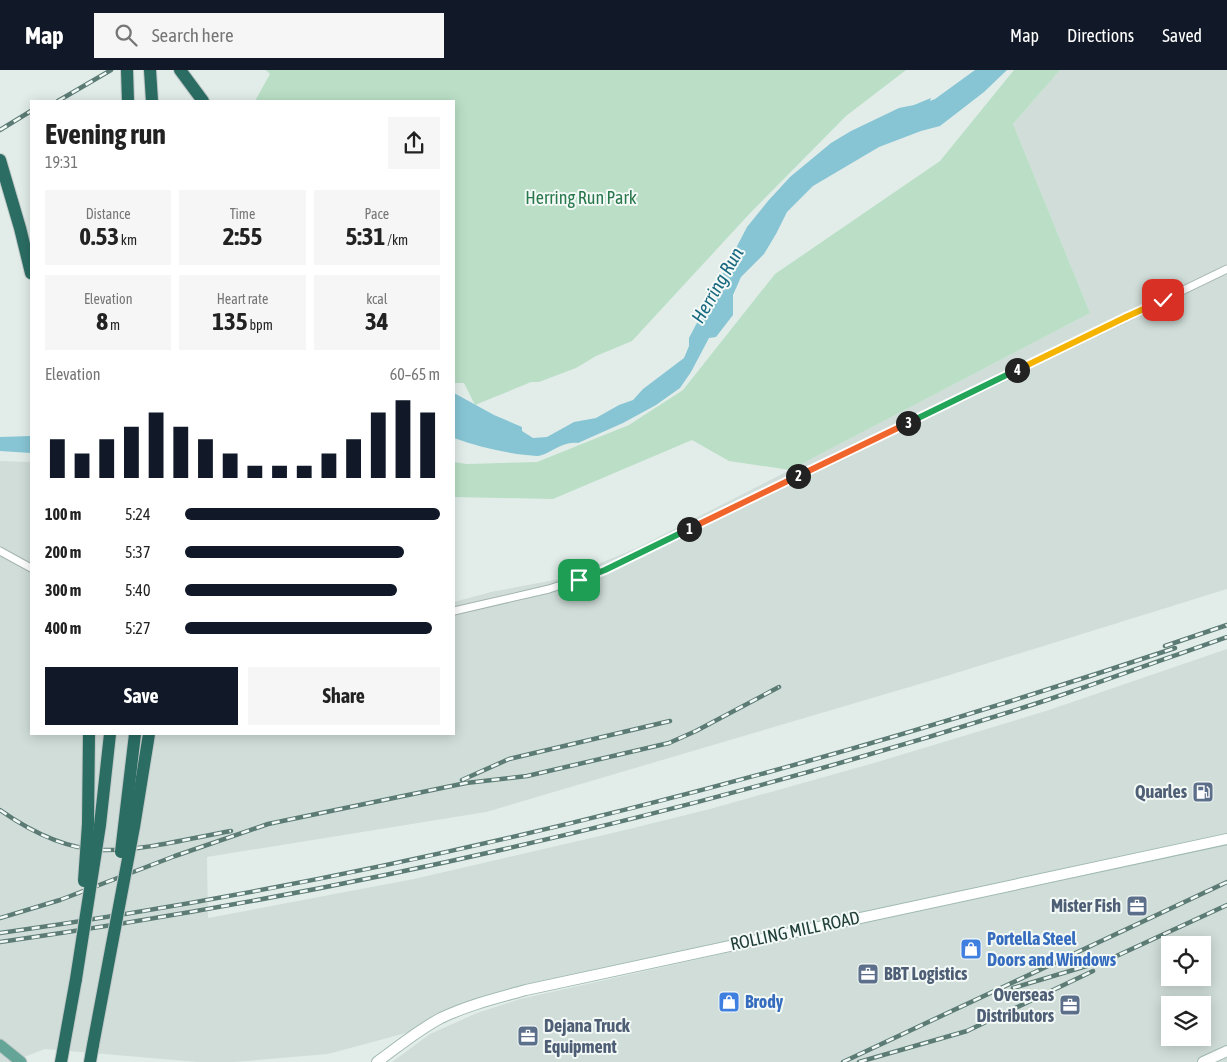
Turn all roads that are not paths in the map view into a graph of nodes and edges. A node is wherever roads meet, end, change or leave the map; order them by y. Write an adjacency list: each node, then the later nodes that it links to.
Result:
1 (126, 70): 4 (highway)
2 (150, 70): 5 (highway)
3 (180, 70): 6 (highway)
4 (128, 100)
5 (152, 100)
6 (202, 100)
7 (0, 160): 8 (highway)
8 (30, 269)
9 (1227, 269): 12 (street)
10 (0, 551): 11 (street)
11 (30, 567)
12 (455, 612)
13 (89, 735): 18 (highway, bridge)
14 (110, 735): 18 (highway, bridge)
15 (135, 735): 20 (highway, bridge)
16 (149, 735): 20 (highway, bridge)
17 (1227, 839): 25 (street, ROLLING MILL ROAD)
18 (76, 979): 23 (highway)
19 (0, 1045): 22 (main road)
20 (93, 1045): 24 (highway)
21 (1227, 1051): 26 (street)
22 (21, 1062)
23 (61, 1062)
24 (90, 1062)
25 (377, 1062)
26 (1203, 1062)

